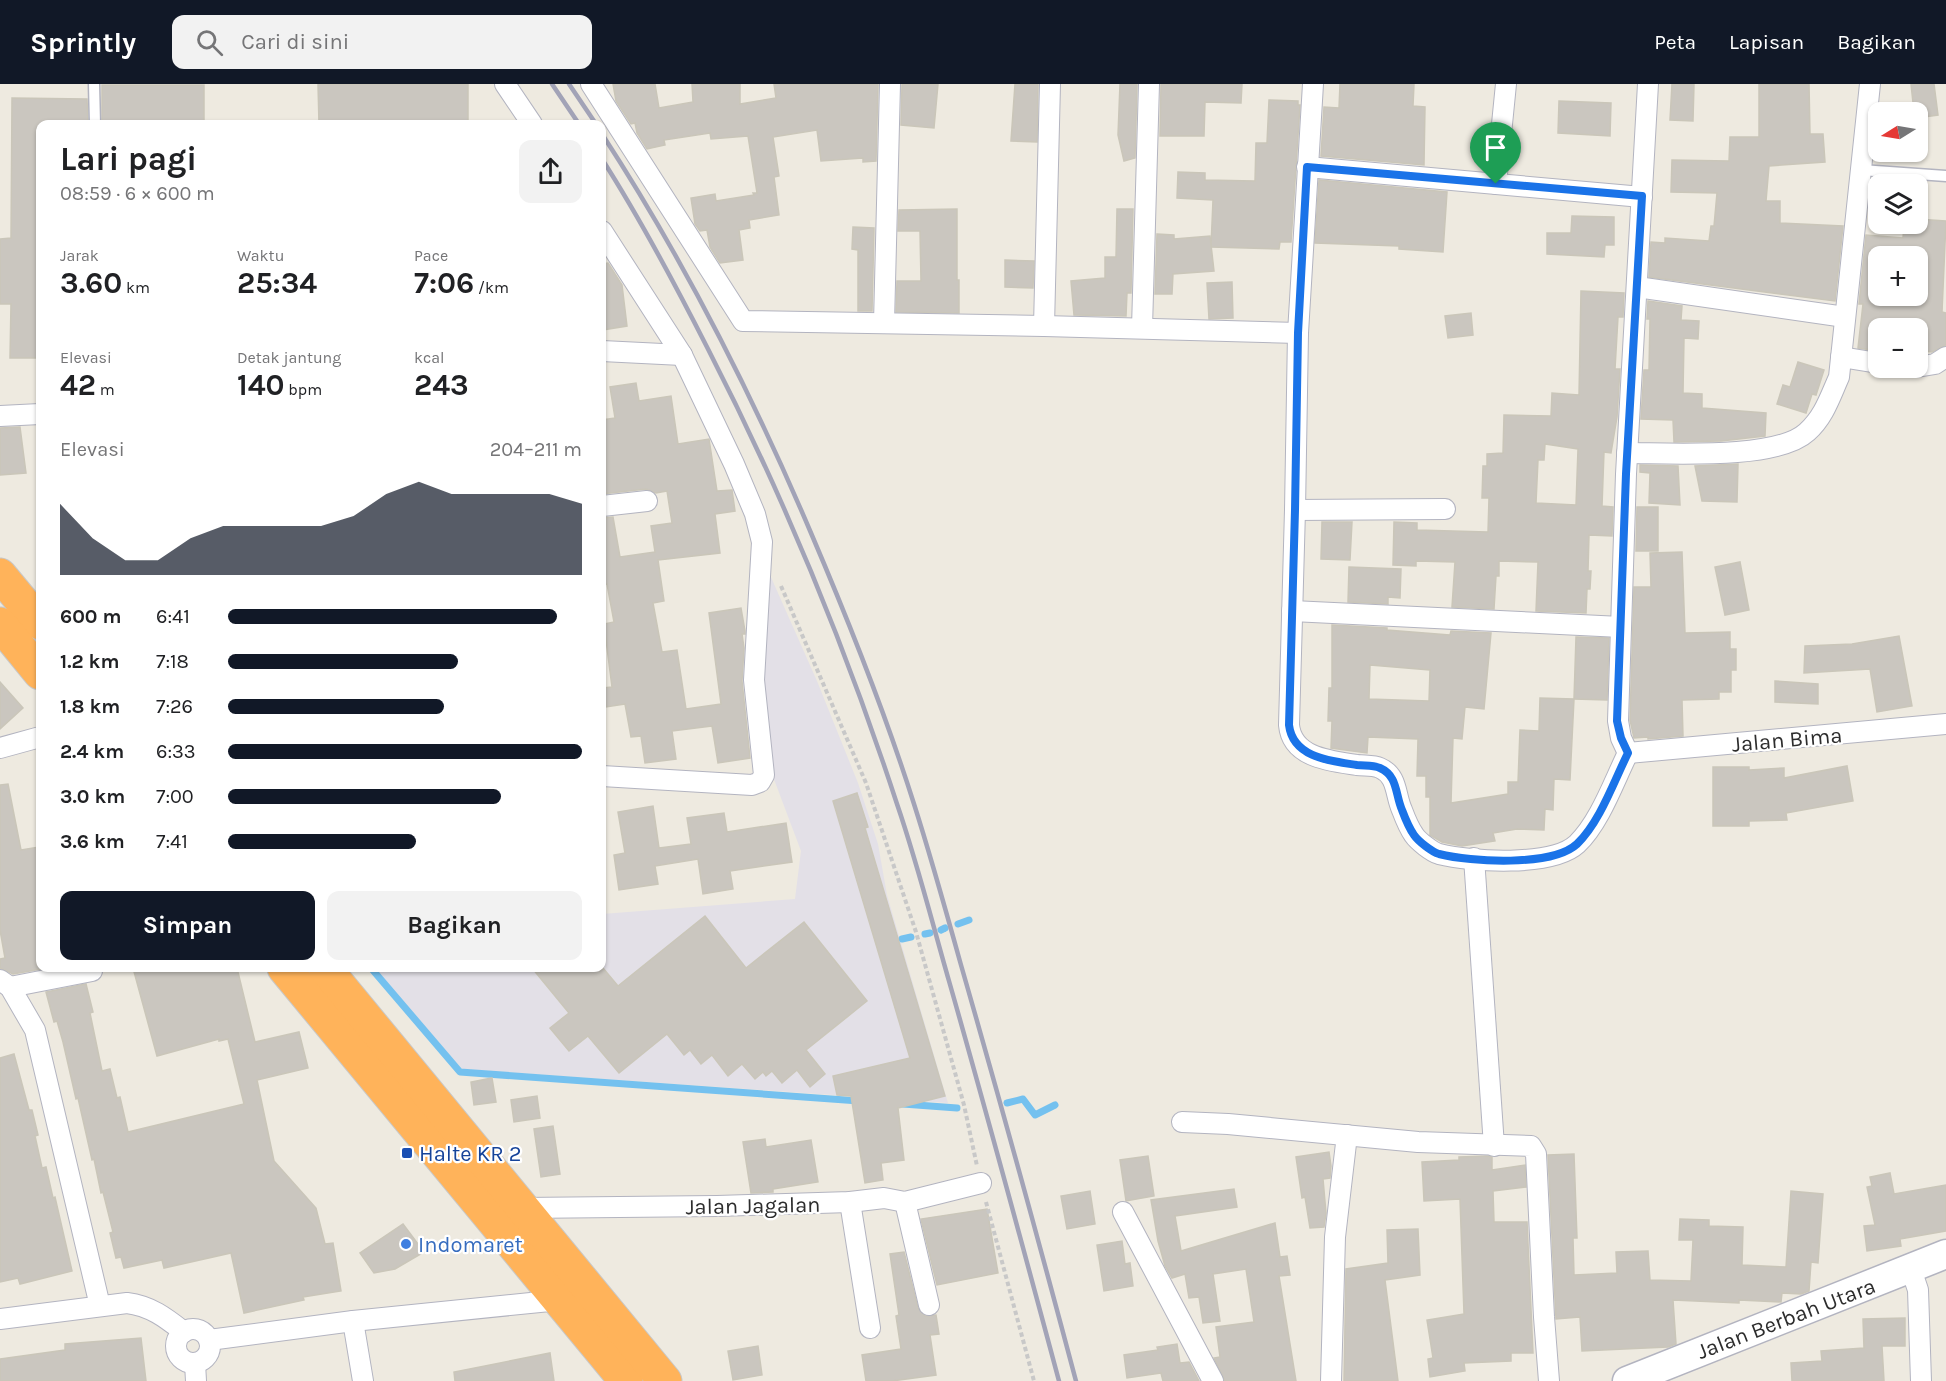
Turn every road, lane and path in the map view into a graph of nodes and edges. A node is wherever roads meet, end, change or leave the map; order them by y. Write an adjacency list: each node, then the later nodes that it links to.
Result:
1 (94, 84): 11 (lane)
2 (505, 84): 12 (street)
3 (591, 84): 21 (street)
4 (890, 84): 21 (street)
5 (1050, 84): 22 (street)
6 (1149, 84): 23 (street)
7 (1313, 84): 13 (street)
8 (1506, 84): 16 (street)
9 (1648, 84): 17 (street)
10 (1870, 84): 14 (street)
11 (95, 120)
12 (529, 120)
13 (1307, 167): 16 (street); 24 (street)
14 (1862, 170): 15 (lane); 20 (street)
15 (1946, 176)
16 (1496, 184): 17 (street)
17 (1642, 196): 19 (street)
18 (606, 237): 26 (street)
19 (1637, 286): 20 (street); 33 (street)
20 (1845, 318): 27 (street)
21 (884, 323): 22 (street)
22 (1044, 326): 23 (street)
23 (1142, 328): 24 (street)
24 (1298, 333): 37 (street)
25 (606, 351): 26 (street)
26 (682, 355): 38 (street)
27 (1840, 357): 29 (street); 33 (street)
28 (1946, 357): 30 (street)
29 (1868, 361)
30 (1928, 365)
31 (36, 414): 32 (street)
32 (0, 416)
33 (1627, 453): 43 (street)
34 (647, 501): 35 (street)
35 (606, 506)
36 (1445, 509): 37 (street)
37 (1295, 510): 40 (street)
38 (762, 542): 49 (street); 58 (path)
39 (0, 575): 41 (highway)
40 (1292, 611): 43 (street); 50 (street)
41 (36, 618)
42 (0, 624): 44 (highway)
43 (1621, 627): 48 (street)
44 (36, 668)
45 (1946, 724): 48 (street, Jalan Bima)
46 (36, 738): 47 (street)
47 (0, 748)
48 (1628, 753): 50 (street)
49 (606, 776)
50 (1474, 858): 57 (street)
51 (85, 972): 54 (street)
52 (287, 972): 65 (highway)
53 (328, 972): 61 (highway)
54 (5, 983): 67 (street)
55 (1182, 1122): 56 (street)
56 (1347, 1135): 57 (street); 79 (street)
57 (1494, 1146): 80 (street)
58 (981, 1184): 60 (street, Jalan Jagalan); 77 (path)
59 (850, 1202): 60 (street, Jalan Jagalan); 61 (street, Jalan Jagalan); 70 (street)
60 (905, 1202): 66 (street)
61 (522, 1208): 76 (highway)
62 (1123, 1212): 78 (street)
63 (1946, 1254): 64 (main road, Jalan Berbah Utara)
64 (1911, 1269): 81 (main road, Jalan Berbah Utara); 82 (street)
65 (560, 1300): 69 (street); 75 (highway)
66 (929, 1305)
67 (100, 1306): 68 (street); 71 (street)
68 (0, 1319)
69 (353, 1321): 72 (street); 74 (street)
70 (870, 1328)
71 (184, 1332): 72 (street); 73 (street)
72 (209, 1340): 73 (street)
73 (196, 1372)
74 (363, 1381)
75 (626, 1381)
76 (665, 1381)
77 (1034, 1381)
78 (1213, 1381)
79 (1331, 1381)
80 (1549, 1381)
81 (1626, 1381)
82 (1921, 1381)

